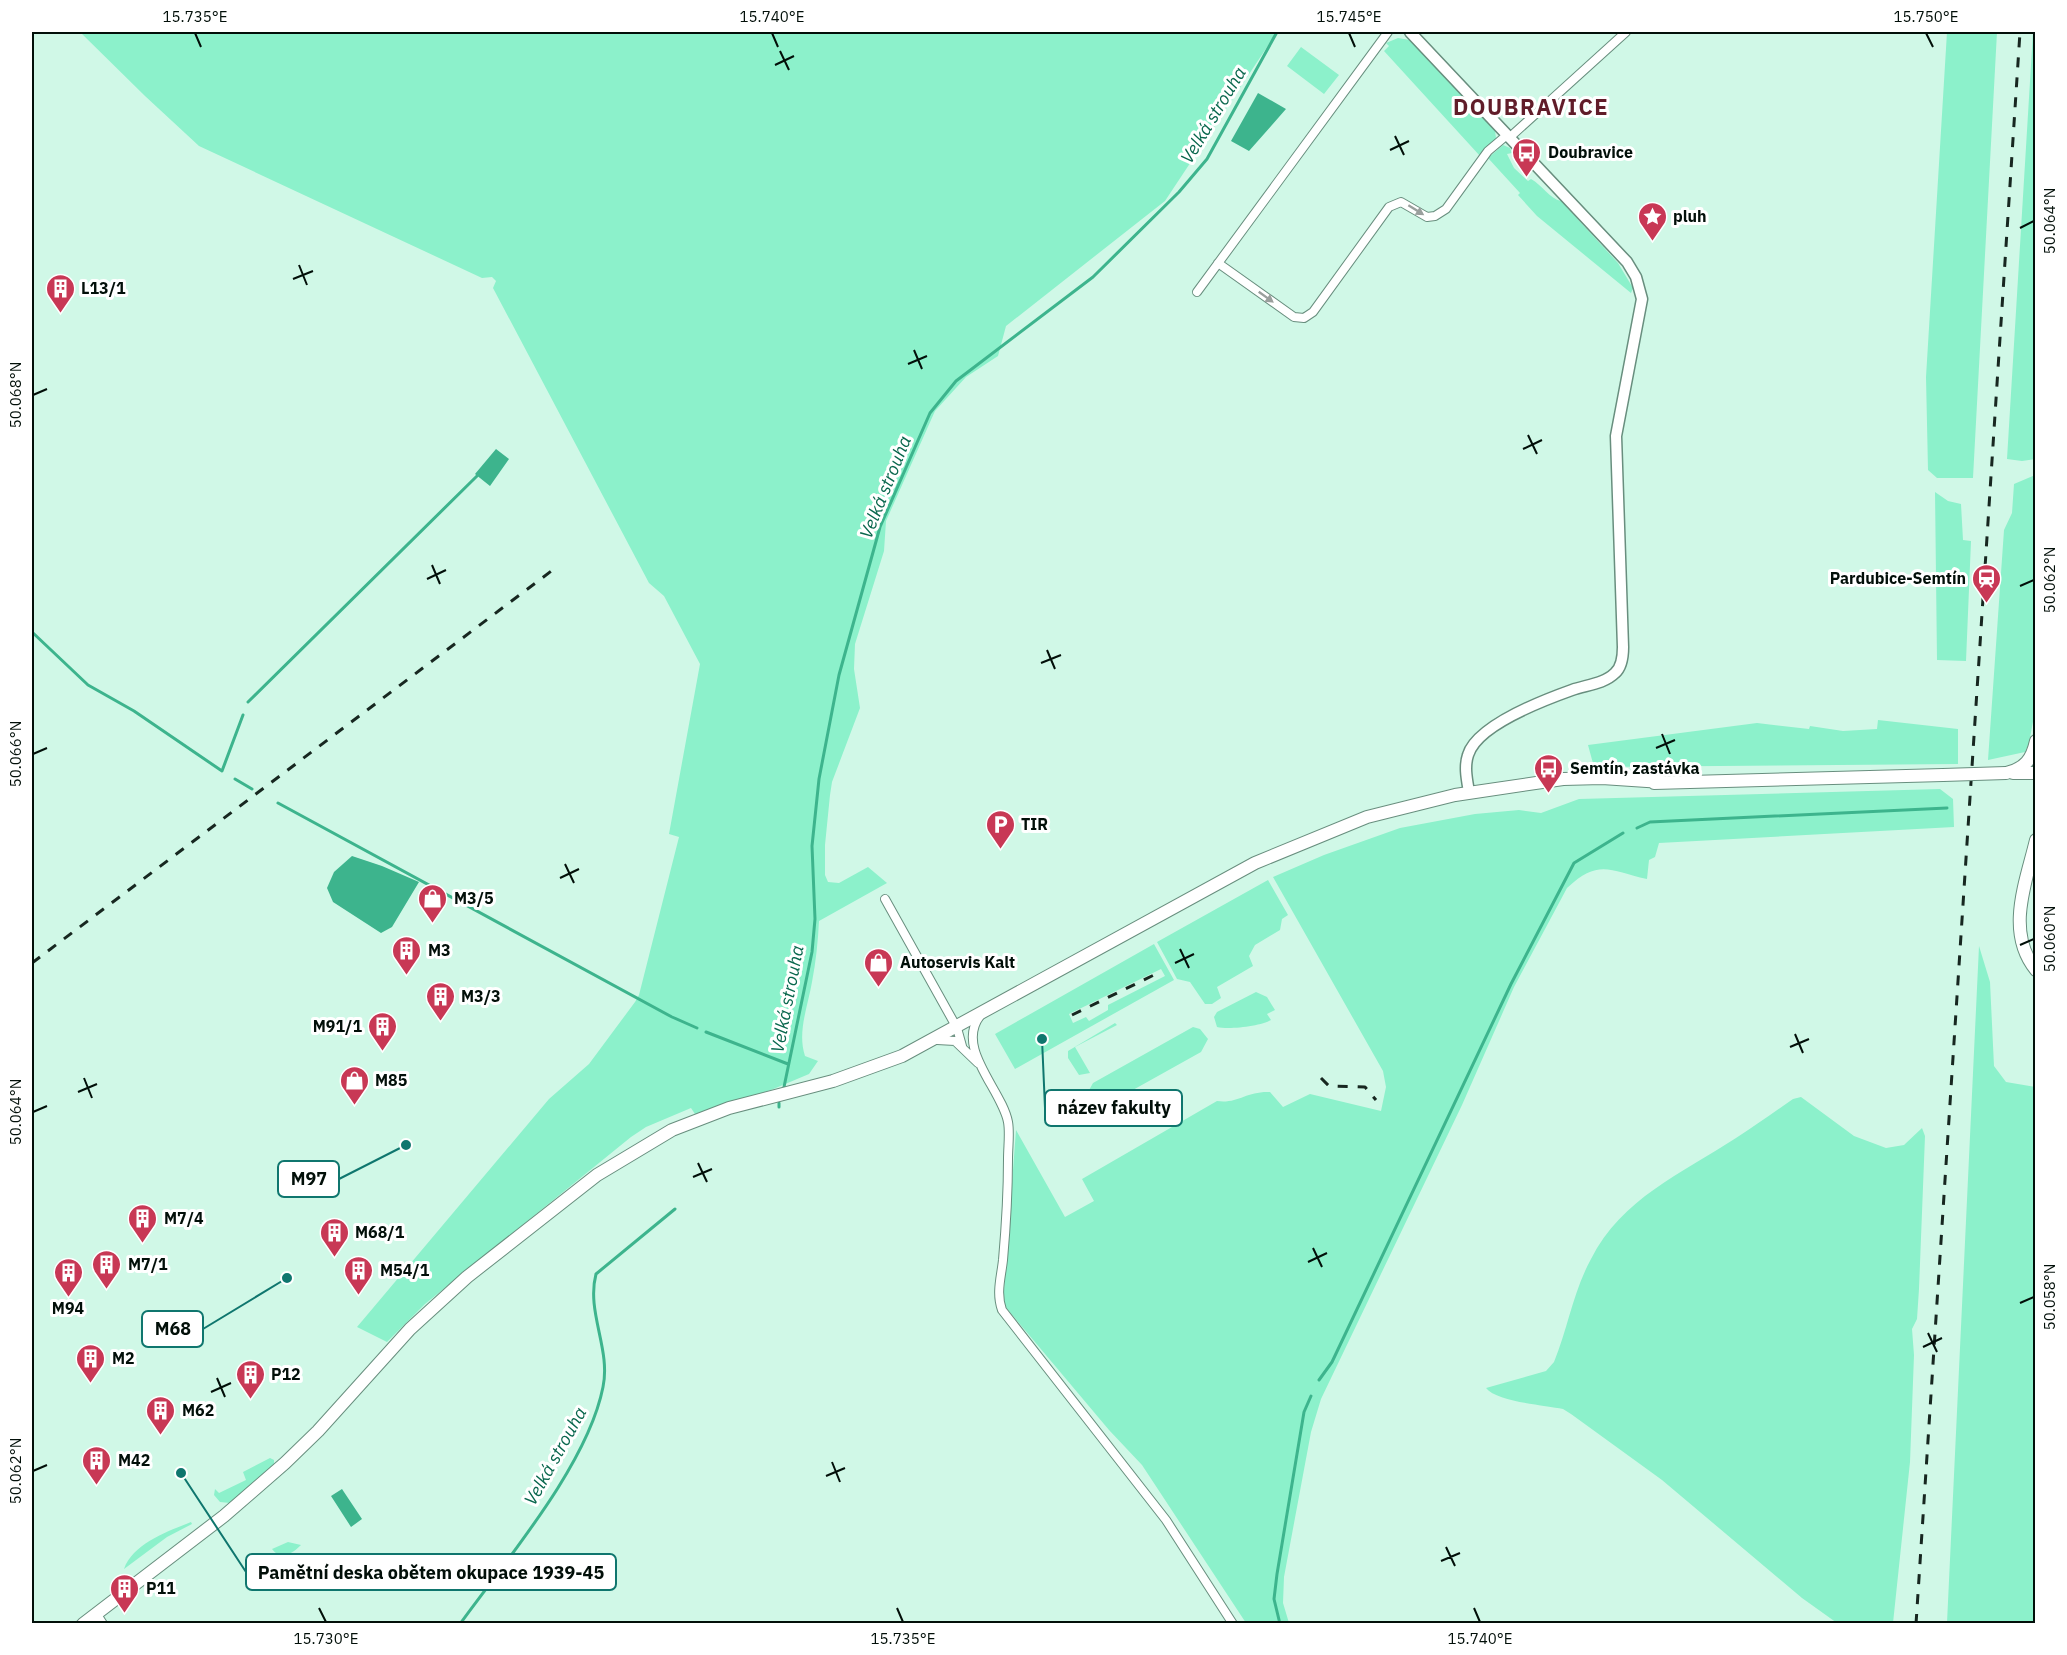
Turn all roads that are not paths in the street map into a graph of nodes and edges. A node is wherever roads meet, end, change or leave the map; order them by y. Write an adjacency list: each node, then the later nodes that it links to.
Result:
1 (1388, 32): 5 (street)
2 (1410, 32): 4 (street)
3 (1626, 32): 4 (street)
4 (1508, 136): 5 (street, one-way to 4); 10 (street)
5 (1218, 263): 6 (street)
6 (1197, 292)
7 (2036, 741): 8 (main road)
8 (2006, 773): 9 (main road); 10 (main road, bridge)
9 (2036, 773)
10 (1469, 792): 16 (main road)
11 (2036, 840): 13 (main road)
12 (885, 899): 17 (street)
13 (2020, 937): 14 (main road); 15 (main road)
14 (2036, 959)
15 (2036, 970)
16 (981, 1014): 17 (main road); 18 (street)
17 (957, 1028): 18 (street); 19 (main road); 20 (street)
18 (973, 1039): 21 (street)
19 (935, 1040): 20 (street); 22 (main road)
20 (962, 1046): 21 (street)
21 (983, 1070): 24 (street)
22 (99, 1618): 23 (main road)
23 (82, 1623)
24 (1233, 1623)

